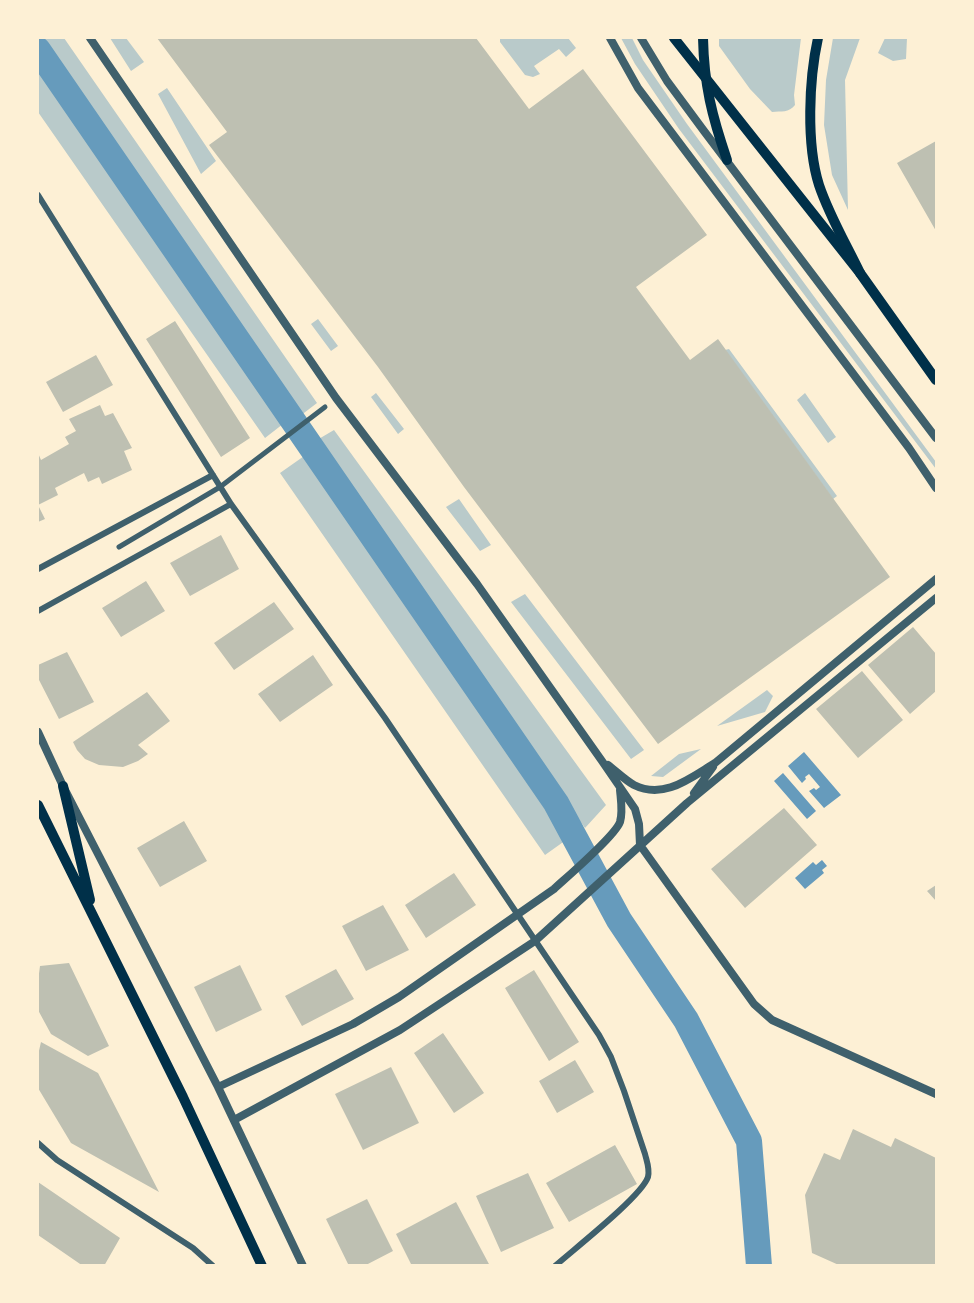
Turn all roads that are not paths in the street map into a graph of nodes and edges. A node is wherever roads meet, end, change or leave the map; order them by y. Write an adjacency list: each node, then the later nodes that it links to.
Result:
1 (90, 38): 25 (street)
2 (610, 38): 15 (street)
3 (641, 38): 7 (street)
4 (674, 38): 9 (main road)
5 (818, 38): 9 (main road)
6 (703, 39): 7 (main road)
7 (727, 160): 12 (street)
8 (38, 195): 13 (street)
9 (860, 273): 10 (main road)
10 (936, 380)
11 (324, 407): 14 (street)
12 (936, 438)
13 (213, 476): 14 (street); 18 (street)
14 (220, 487): 16 (street); 17 (street)
15 (936, 488)
16 (231, 504): 21 (street); 32 (street)
17 (119, 547)
18 (38, 569)
19 (936, 579): 22 (street)
20 (936, 598): 23 (street)
21 (38, 611)
22 (853, 647): 23 (street); 26 (street)
23 (827, 688): 29 (street)
24 (38, 732): 27 (street)
25 (602, 761): 26 (street); 28 (street)
26 (715, 763): 29 (street)
27 (63, 786): 33 (main road); 35 (street)
28 (620, 786): 31 (street); 32 (street)
29 (687, 803): 31 (street)
30 (38, 805): 33 (main road)
31 (640, 845): 34 (street); 36 (street)
32 (518, 915): 34 (street); 35 (street)
33 (94, 919): 40 (main road)
34 (535, 941): 37 (street); 42 (street)
35 (218, 1087): 37 (street)
36 (936, 1094)
37 (234, 1120): 41 (street)
38 (38, 1143): 39 (street)
39 (213, 1266)
40 (262, 1266)
41 (303, 1266)
42 (555, 1266)

